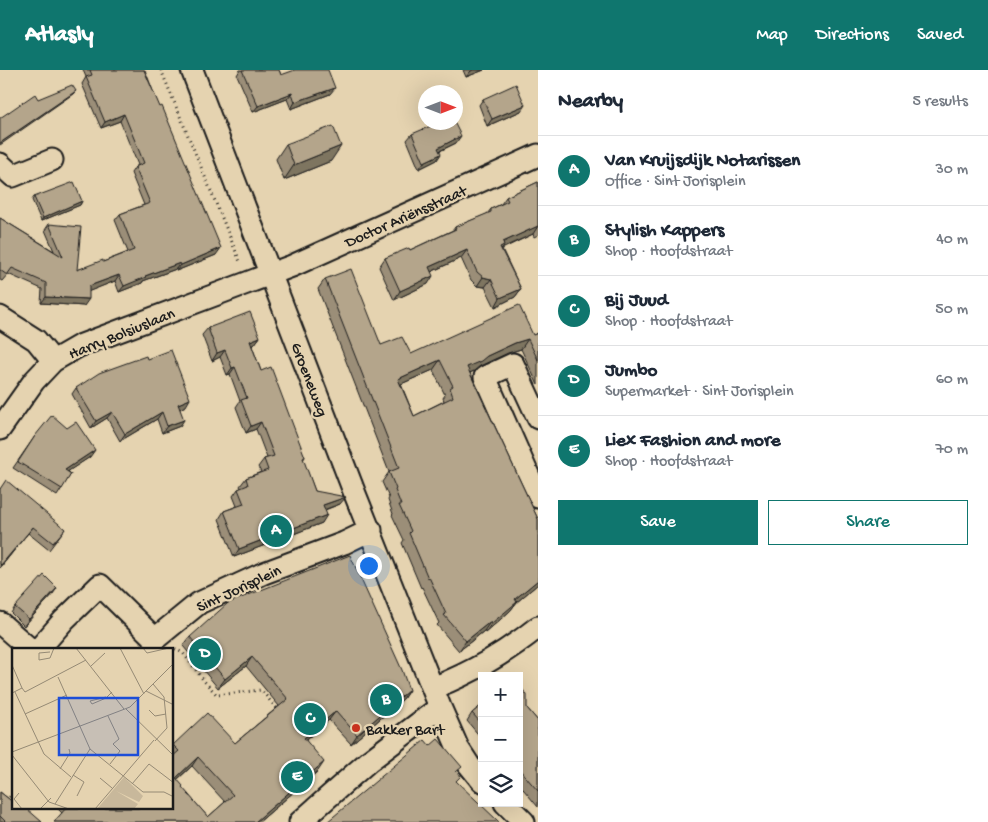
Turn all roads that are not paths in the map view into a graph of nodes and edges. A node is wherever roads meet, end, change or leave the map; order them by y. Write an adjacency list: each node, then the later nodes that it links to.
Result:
1 (192, 70): 5 (street, Groeneweg)
2 (538, 155): 5 (street, Doctor Ariënsstraat)
3 (52, 160): 4 (street)
4 (0, 164)
5 (271, 273): 7 (street, Harry Bolsiuslaan); 11 (street, Groeneweg)
6 (0, 317): 7 (street)
7 (53, 361): 9 (street, Harry Bolsiuslaan)
8 (538, 418): 10 (street)
9 (0, 429)
10 (538, 497)
11 (370, 530): 15 (street, Sint Jorisplein); 16 (street, Groeneweg)
12 (0, 623): 14 (street)
13 (538, 627): 16 (street)
14 (28, 648)
15 (40, 648)
16 (433, 688): 17 (street, Groeneweg)
17 (440, 707): 18 (street, Groeneweg); 20 (street)
18 (478, 775)
19 (509, 807): 21 (street)
20 (300, 822)
21 (524, 822)

